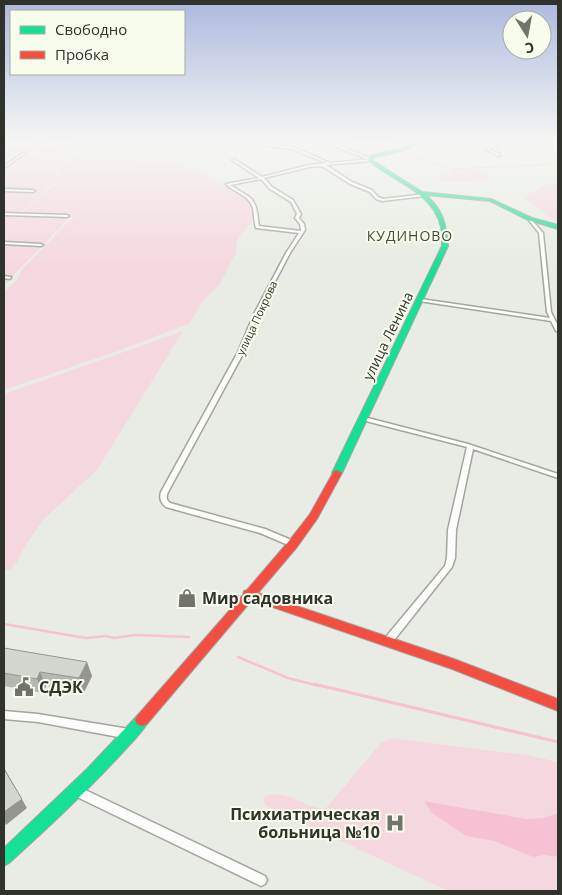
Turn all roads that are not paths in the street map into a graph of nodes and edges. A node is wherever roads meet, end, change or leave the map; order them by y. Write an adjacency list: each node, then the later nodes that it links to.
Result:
1 (241, 182): 12 (street)
2 (265, 182): 12 (street)
3 (350, 182): 7 (street)
4 (403, 182): 7 (main road, улица Ленина)
5 (4, 190): 6 (street)
6 (33, 191)
7 (424, 194): 10 (main road); 15 (main road, улица Ленина)
8 (4, 214): 9 (street)
9 (67, 216)
10 (530, 219): 11 (main road); 16 (street)
11 (558, 227)
12 (302, 232): 21 (street, улица Покрова)
13 (4, 243): 14 (street)
14 (42, 245)
15 (421, 300): 16 (street); 18 (main road, улица Ленина)
16 (552, 320): 17 (street)
17 (558, 330)
18 (364, 419): 19 (street); 21 (main road, улица Ленина)
19 (470, 447): 20 (street); 23 (street)
20 (558, 476)
21 (294, 544): 22 (main road, улица Ленина)
22 (248, 594): 23 (main road); 26 (main road, улица Ленина)
23 (388, 640): 24 (main road)
24 (558, 705)
25 (4, 715): 26 (street)
26 (129, 734): 27 (main road, улица Ленина)
27 (77, 791): 28 (main road, улица Ленина); 29 (street)
28 (4, 858)
29 (261, 880)

